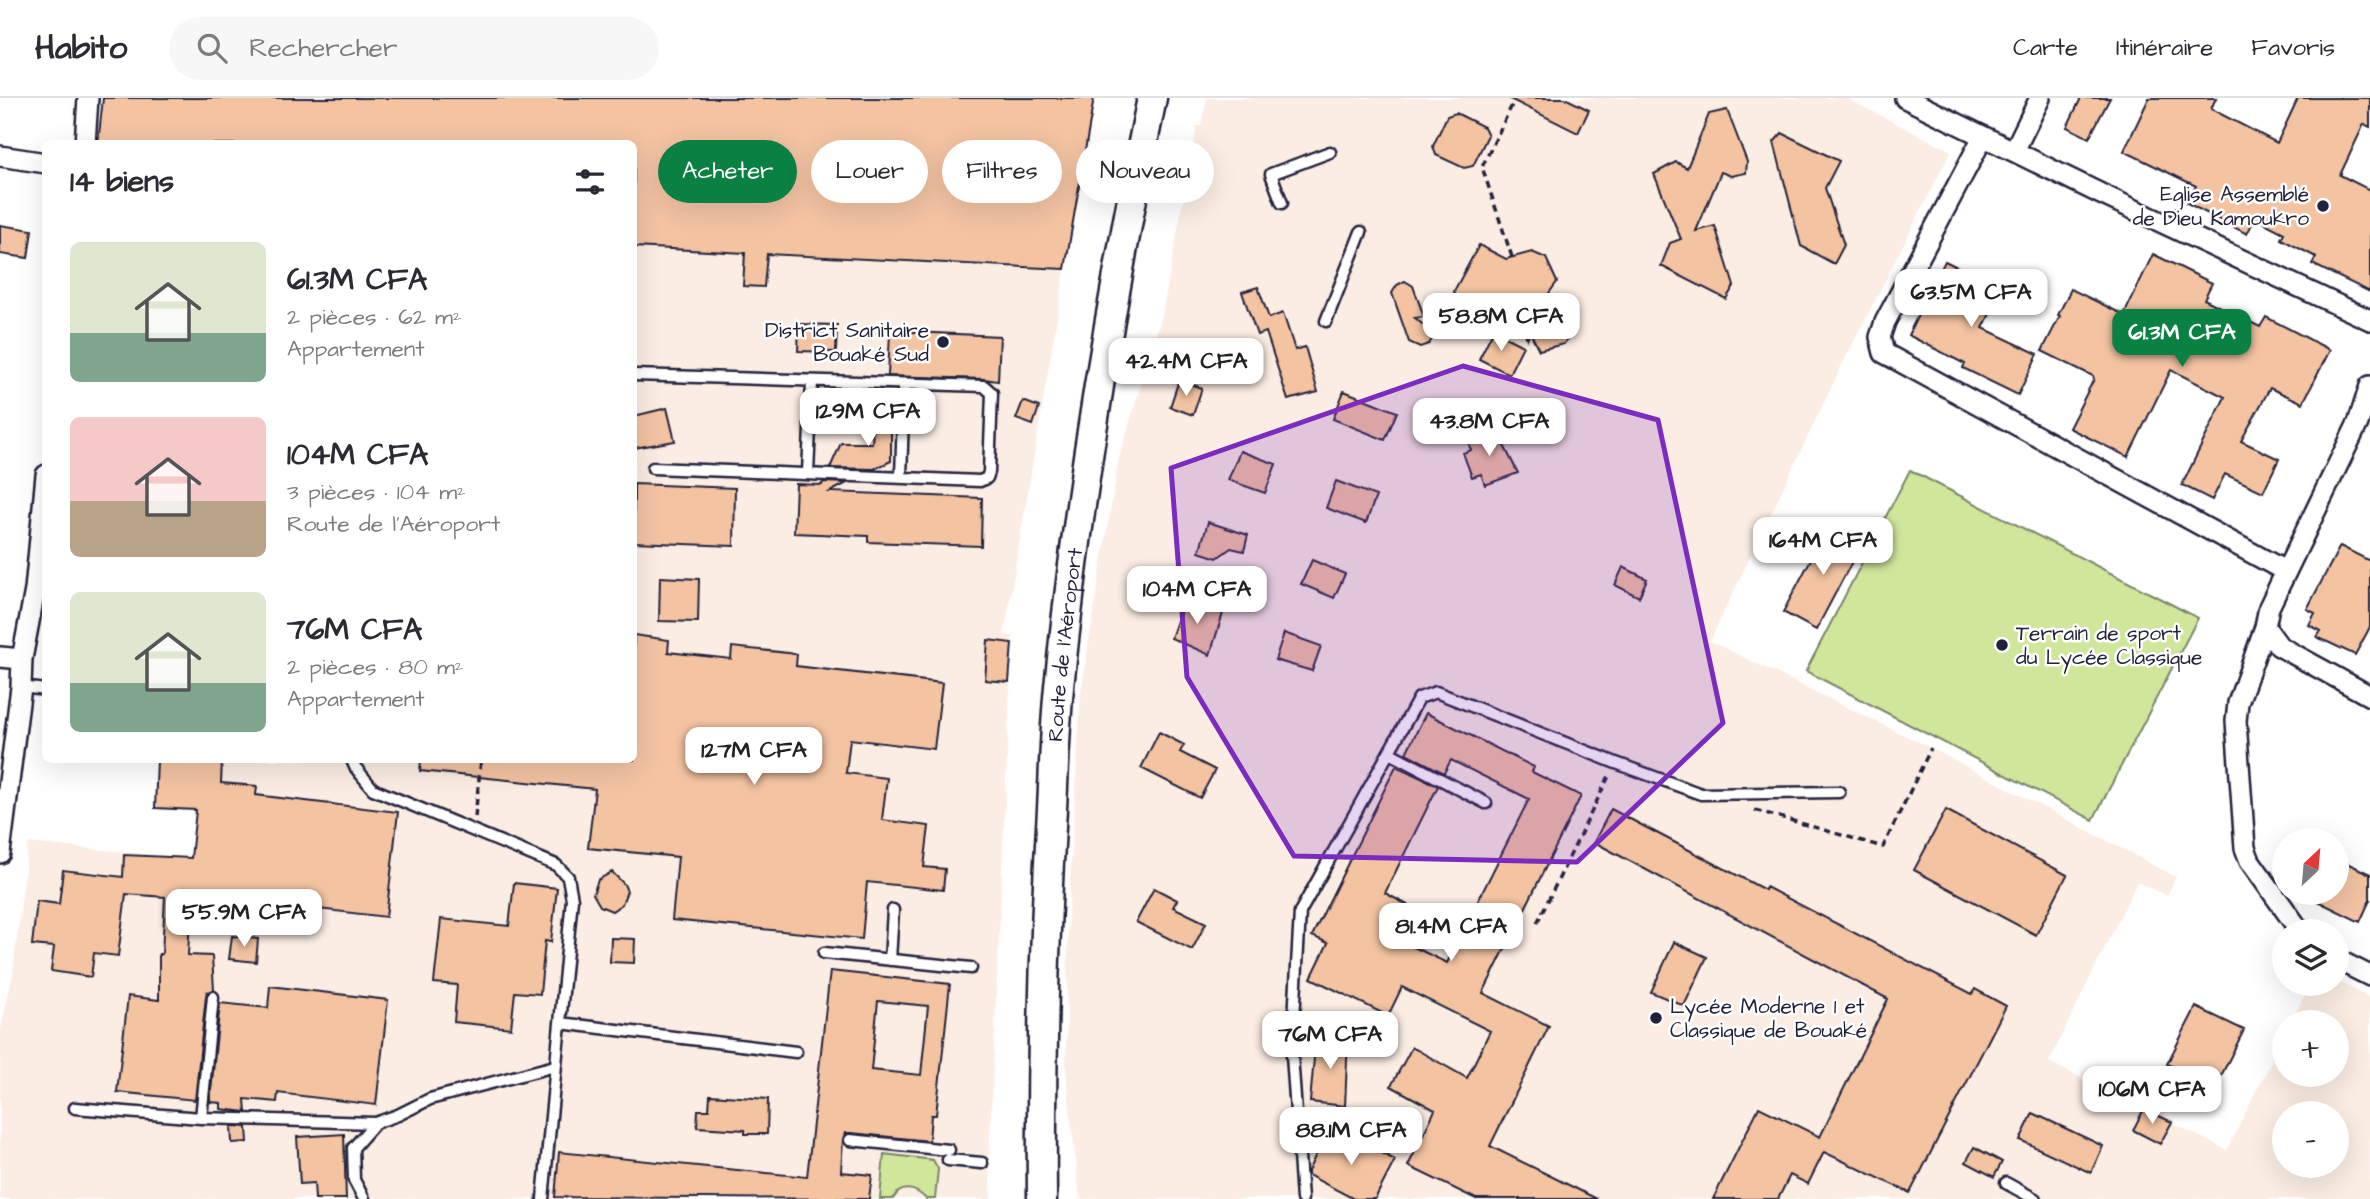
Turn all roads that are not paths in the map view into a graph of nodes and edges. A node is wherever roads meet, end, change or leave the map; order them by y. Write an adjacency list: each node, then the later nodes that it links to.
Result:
1 (88, 98): 6 (street)
2 (1152, 98): 55 (main road, Route de l'Aéroport)
3 (1905, 98): 5 (street)
4 (2040, 98): 7 (street)
5 (1983, 136): 7 (street); 24 (street)
6 (85, 140)
7 (2014, 151): 13 (street)
8 (1330, 152): 11 (lane)
9 (0, 156): 10 (street)
10 (42, 162)
11 (1282, 202)
12 (1361, 232): 14 (lane)
13 (2370, 320)
14 (1326, 321)
15 (637, 375): 16 (lane)
16 (811, 382): 17 (lane); 21 (lane)
17 (904, 385): 22 (lane); 22 (lane)
18 (2370, 386): 19 (street)
19 (2364, 426): 24 (street)
20 (653, 468): 21 (lane)
21 (808, 473): 22 (lane)
22 (901, 477)
23 (42, 517): 27 (street)
24 (2285, 571): 25 (street)
25 (2265, 627): 30 (street); 37 (street)
26 (0, 657): 27 (street)
27 (22, 659): 28 (street)
28 (22, 687): 29 (lane); 35 (street)
29 (42, 690)
30 (2370, 696)
31 (1390, 752): 33 (lane); 34 (lane); 56 (lane)
32 (353, 763): 44 (lane)
33 (1839, 792)
34 (1486, 803)
35 (0, 853)
36 (893, 910): 39 (lane)
37 (2291, 919)
38 (824, 953): 39 (lane)
39 (890, 960): 41 (lane)
40 (2349, 966): 42 (street)
41 (971, 968)
42 (2370, 976)
43 (213, 997): 48 (lane)
44 (560, 1023): 45 (lane); 46 (lane)
45 (796, 1052)
46 (555, 1066): 49 (lane); 54 (lane)
47 (75, 1108): 48 (lane)
48 (201, 1118): 49 (lane)
49 (375, 1123): 53 (lane)
50 (850, 1140): 51 (lane)
51 (982, 1163)
52 (2006, 1183): 57 (lane)
53 (364, 1199)
54 (543, 1199)
55 (1042, 1199)
56 (1302, 1199)
57 (2035, 1199)

